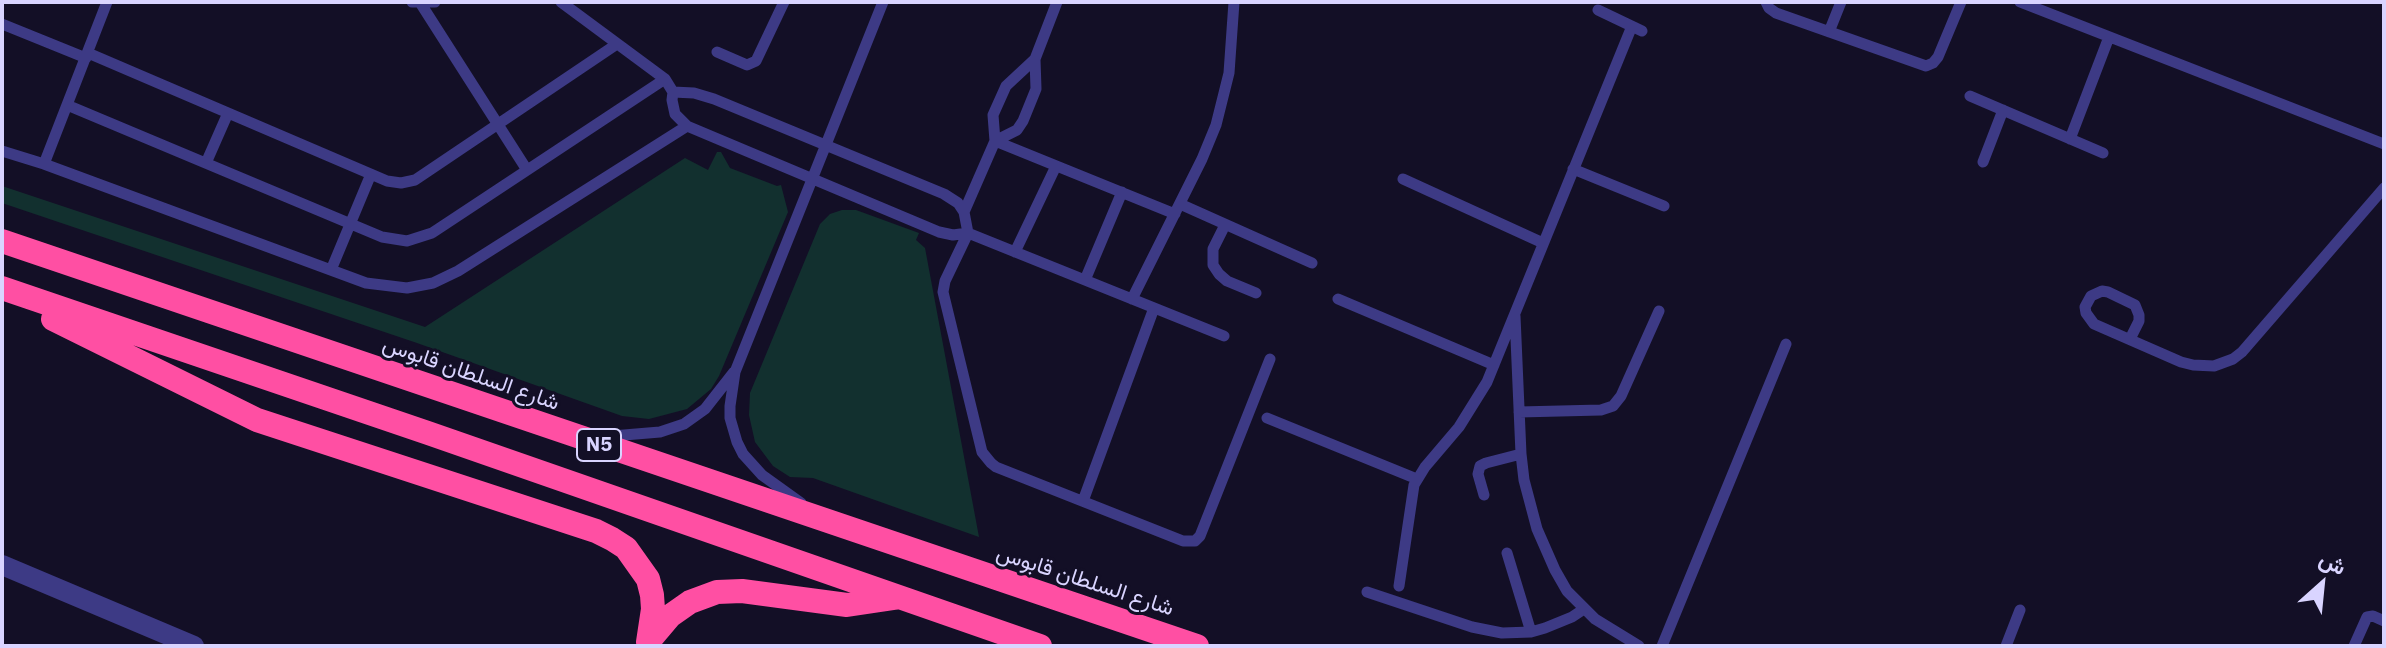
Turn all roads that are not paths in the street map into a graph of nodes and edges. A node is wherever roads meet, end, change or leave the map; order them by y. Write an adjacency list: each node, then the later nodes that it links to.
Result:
1 (107, 2): 19 (lane)
2 (435, 2): 12 (lane)
3 (561, 2): 17 (lane)
4 (784, 2): 18 (lane)
5 (883, 2): 32 (lane)
6 (1057, 2): 20 (lane)
7 (1234, 2): 47 (lane)
8 (1766, 2): 15 (lane)
9 (1841, 2): 15 (lane)
10 (1961, 2): 15 (lane)
11 (2020, 2): 16 (lane)
12 (417, 3): 27 (lane)
13 (1598, 10): 39 (lane)
14 (2, 24): 19 (lane)
15 (1829, 32)
16 (2109, 37): 29 (lane); 31 (lane)
17 (617, 44): 21 (lane); 27 (lane)
18 (717, 52)
19 (87, 55): 24 (lane); 26 (lane)
20 (1035, 59): 30 (lane); 30 (lane)
21 (665, 79): 22 (lane); 40 (lane)
22 (673, 92): 28 (lane); 32 (lane)
23 (1970, 96): 25 (lane)
24 (67, 105): 36 (lane); 37 (lane)
25 (2003, 110): 29 (lane); 35 (lane)
26 (228, 113): 36 (lane); 41 (lane)
27 (497, 125): 40 (lane); 41 (lane)
28 (687, 126): 42 (lane); 56 (lane)
29 (2070, 139): 34 (lane)
30 (995, 141): 38 (lane); 48 (lane)
31 (2384, 144)
32 (825, 145): 42 (lane); 48 (lane)
33 (2, 151): 37 (lane)
34 (2103, 153)
35 (1983, 162)
36 (206, 163): 49 (lane)
37 (44, 164): 56 (lane)
38 (1056, 166): 45 (lane); 54 (lane)
39 (1573, 169): 46 (lane); 53 (lane)
40 (527, 170): 49 (lane)
41 (371, 174): 49 (lane)
42 (812, 178): 51 (lane); 70 (lane)
43 (1403, 179): 53 (lane)
44 (2384, 188): 66 (lane)
45 (1122, 192): 47 (lane); 57 (lane)
46 (1664, 206)
47 (1177, 209): 50 (lane); 60 (lane)
48 (964, 212): 51 (lane)
49 (349, 223): 56 (lane)
50 (1225, 225): 55 (lane); 59 (lane)
51 (968, 233): 54 (lane); 77 (lane)
52 (2, 241): 73 (highway, شارع السلطان قابوس / N5)
53 (1543, 243): 64 (lane)
54 (1015, 252): 57 (lane)
55 (1312, 263)
56 (331, 270)
57 (1085, 280): 60 (lane)
58 (2, 291): 83 (highway, N5); 88 (highway)
59 (1256, 293)
60 (1132, 299): 62 (lane)
61 (1338, 299): 69 (lane)
62 (1154, 308): 65 (lane); 77 (lane)
63 (1659, 311): 71 (lane)
64 (1515, 312): 69 (lane); 71 (lane)
65 (1224, 336)
66 (2130, 339): 66 (lane)
67 (1786, 344): 93 (lane)
68 (1270, 359): 77 (lane)
69 (1494, 365): 75 (lane)
70 (735, 372): 73 (lane); 78 (lane)
71 (1519, 412): 74 (lane)
72 (1267, 418): 75 (lane)
73 (580, 439): 78 (highway, شارع السلطان قابوس / N5)
74 (1521, 454): 76 (lane); 84 (lane)
75 (1417, 479): 81 (lane)
76 (1484, 495)
77 (1083, 501)
78 (827, 522): 91 (highway, شارع السلطان قابوس / N5)
79 (1507, 553): 87 (lane)
80 (2, 565): 89 (street)
81 (1399, 586)
82 (1367, 592): 87 (lane)
83 (897, 598): 88 (highway); 90 (highway, N5)
84 (1584, 609): 87 (lane); 92 (lane)
85 (2020, 610): 94 (lane)
86 (2384, 621): 95 (lane)
87 (1531, 632)
88 (647, 644)
89 (194, 646)
90 (1040, 646)
91 (1197, 646)
92 (1639, 646)
93 (1662, 646)
94 (2006, 646)
95 (2354, 646)

